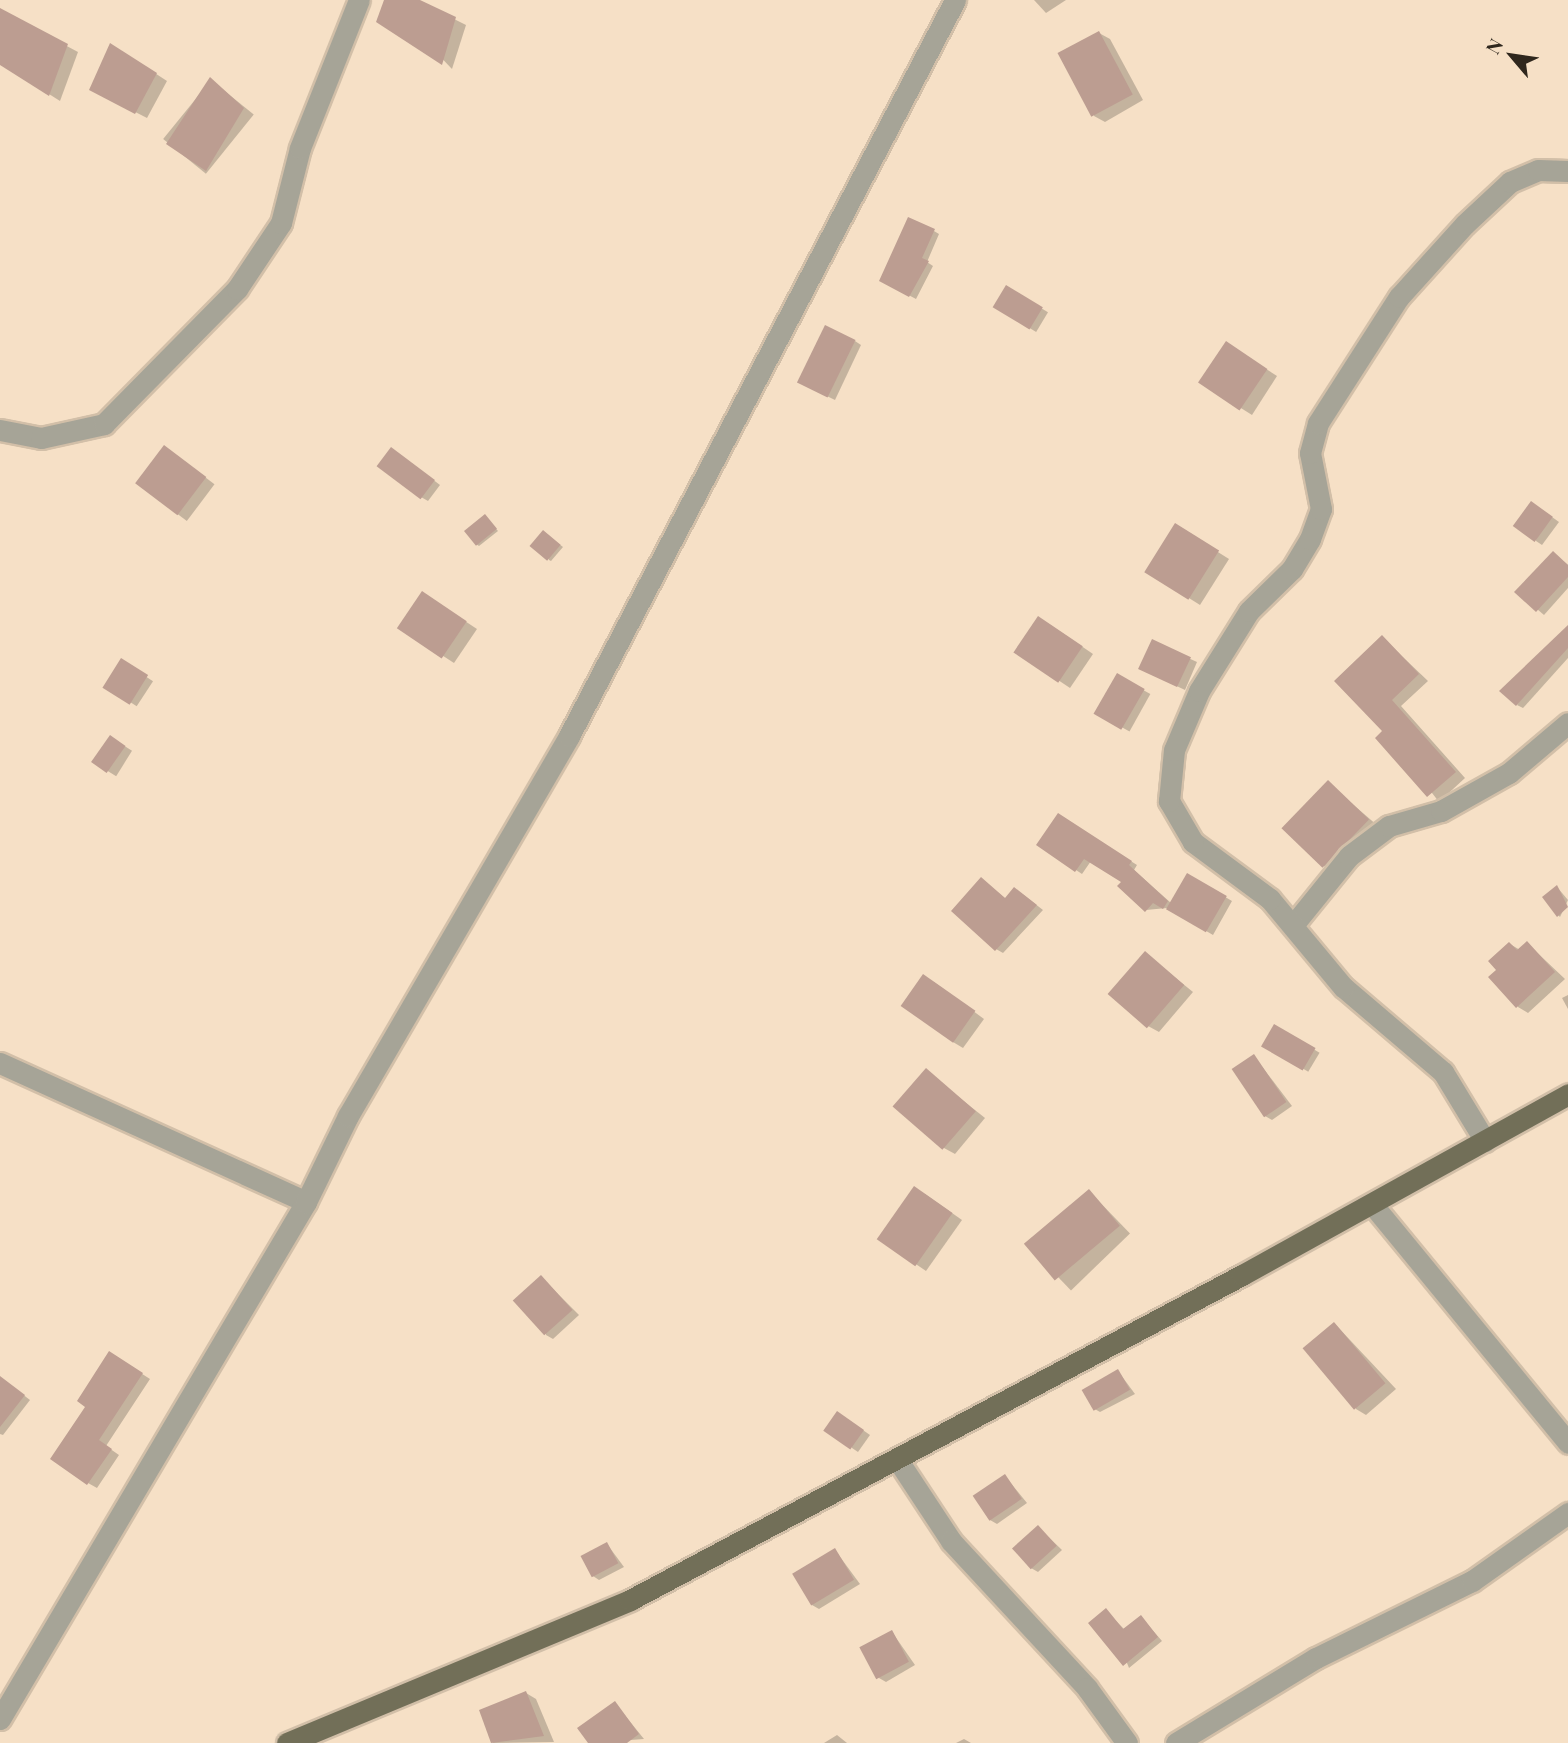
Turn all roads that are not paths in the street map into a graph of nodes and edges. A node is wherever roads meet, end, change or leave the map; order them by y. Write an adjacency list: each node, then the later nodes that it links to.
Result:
1 (359, 0): 4 (street)
2 (955, 0): 10 (street)
3 (1568, 171): 6 (street)
4 (0, 430)
5 (1568, 723): 6 (street)
6 (1294, 924): 9 (street)
7 (0, 1063): 10 (street)
8 (1568, 1094): 9 (main road)
9 (1485, 1141): 11 (main road)
10 (306, 1202): 15 (street)
11 (1372, 1204): 12 (street); 13 (main road)
12 (1568, 1443)
13 (897, 1459): 16 (main road); 17 (street)
14 (1568, 1513): 18 (street)
15 (0, 1719)
16 (287, 1743)
17 (1127, 1743)
18 (1176, 1743)

